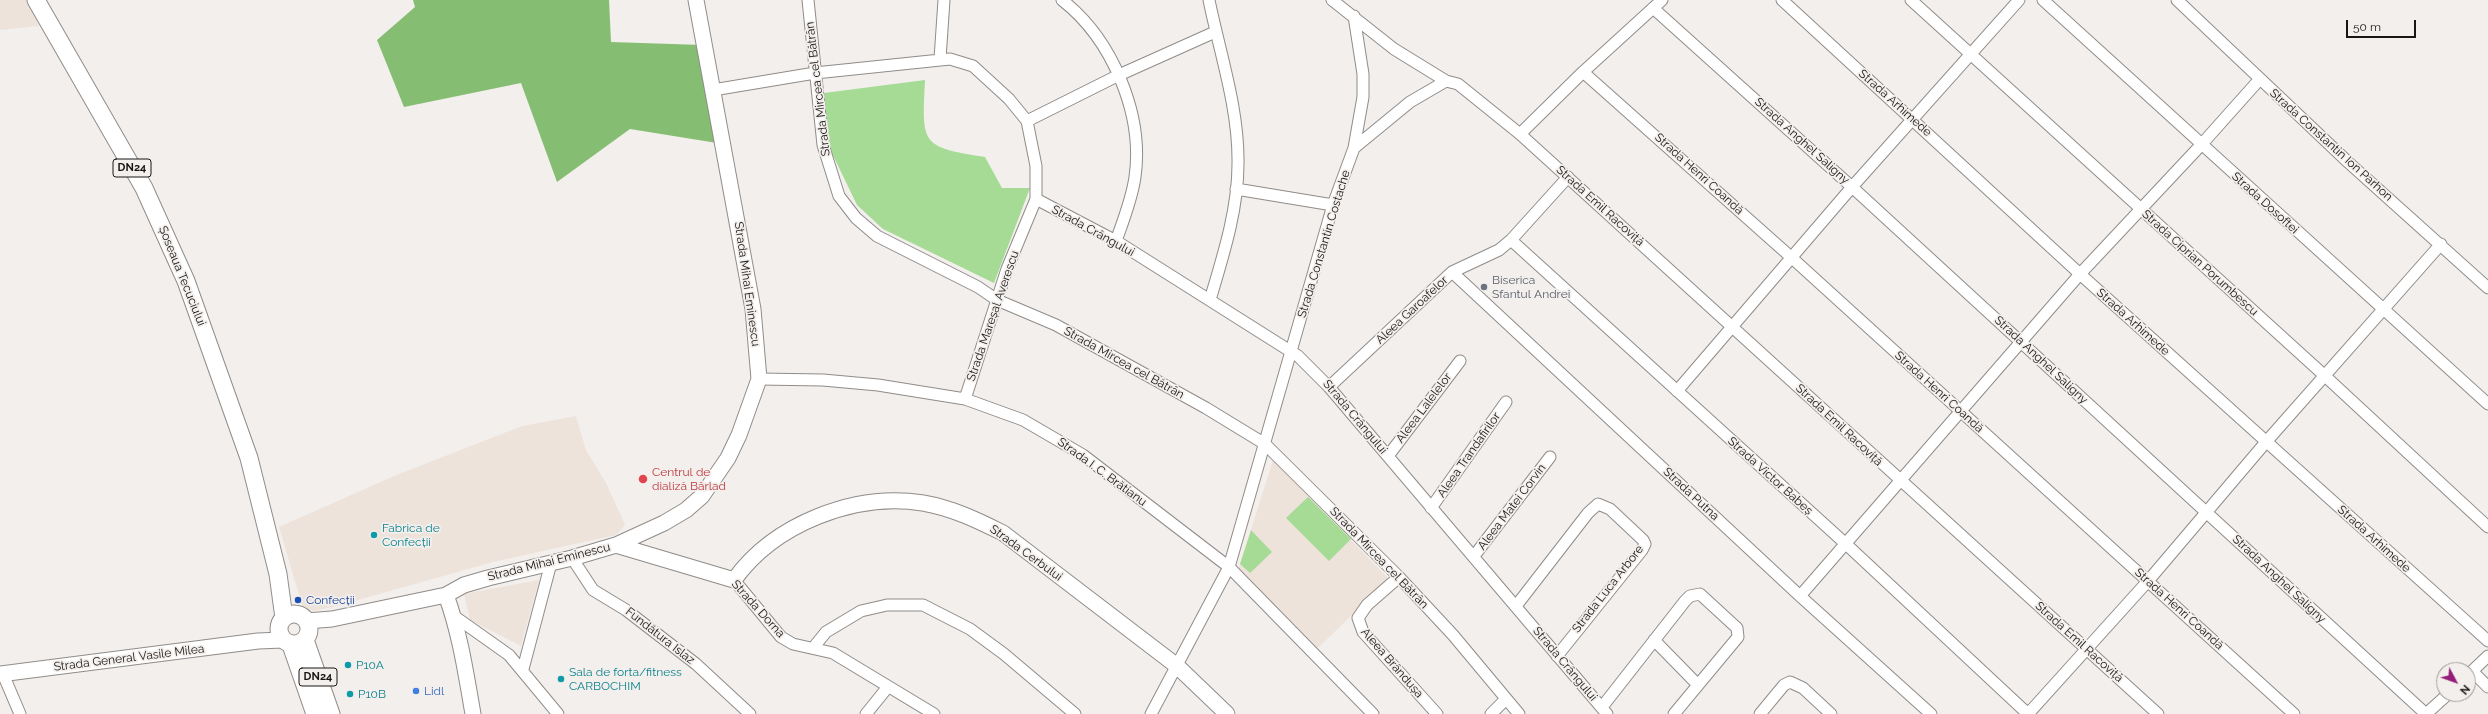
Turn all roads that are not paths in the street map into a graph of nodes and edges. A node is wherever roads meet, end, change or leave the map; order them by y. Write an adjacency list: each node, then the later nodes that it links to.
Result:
1 (36, 0): 79 (main road, Șoseaua Tecuciului / DN24)
2 (696, 0): 24 (main road, Strada Mihai Eminescu)
3 (808, 0): 20 (street, Strada Mircea cel Bătrân)
4 (944, 0): 18 (street)
5 (1062, 0): 21 (street)
6 (1209, 0): 16 (street)
7 (1332, 0): 15 (street)
8 (1662, 0): 14 (street)
9 (1782, 0): 25 (street, Strada Arhimede)
10 (1911, 0): 17 (street, Strada Ciprian Porumbescu)
11 (2019, 0): 17 (street)
12 (2043, 0): 28 (street, Strada Dosoftei)
13 (2177, 0): 22 (street, Strada Constantin Ion Parhon)
14 (1653, 8): 19 (street); 31 (street, Strada Anghel Saligny)
15 (1354, 16): 23 (street); 29 (street, Strada Constantin Costache)
16 (1215, 32): 21 (street); 32 (street)
17 (1971, 55): 25 (street); 35 (street, Strada Ciprian Porumbescu)
18 (940, 59): 20 (street, Strada Mareșal Averescu); 26 (street, Strada Mareșal Averescu)
19 (1583, 72): 27 (street); 39 (street, Strada Henri Coandă)
20 (815, 74): 24 (street, Strada Mareșal Averescu); 43 (street, Strada Mircea cel Bătrân)
21 (1119, 75): 26 (street); 37 (street)
22 (2259, 80): 28 (street); 38 (street, Strada Constantin Ion Parhon)
23 (1446, 81): 27 (street); 29 (street)
24 (713, 90): 51 (main road, Strada Mihai Eminescu)
25 (1913, 119): 31 (street); 41 (street, Strada Arhimede)
26 (1027, 121): 33 (street, Strada Mareșal Averescu)
27 (1520, 134): 30 (street, Strada Emil Racoviță)
28 (2201, 145): 35 (street); 45 (street, Strada Dosoftei)
29 (1354, 148): 34 (street, Strada Constantin Costache)
30 (1568, 177): 36 (street, Aleea Garoafelor); 46 (street, Strada Emil Racoviță)
31 (1852, 186): 39 (street); 47 (street, Strada Anghel Saligny)
32 (1236, 189): 34 (street); 44 (street)
33 (1036, 199): 37 (street, Strada Crângului); 43 (street, Strada Mareșal Averescu)
34 (1333, 205): 48 (street, Strada Constantin Costache)
35 (2141, 210): 41 (street); 50 (street, Strada Ciprian Porumbescu)
36 (1510, 240): 40 (street, Aleea Garoafelor); 53 (street, Strada Victor Babeș)
37 (1116, 241): 44 (street, Strada Crângului)
38 (2441, 244): 42 (street, Strada Constantin Ion Parhon); 45 (street)
39 (1792, 258): 46 (street); 57 (street, Strada Henri Coandă)
40 (1452, 272): 52 (street, Aleea Garoafelor); 76 (street, Strada Putna)
41 (2080, 274): 47 (street); 58 (street, Strada Arhimede)
42 (2488, 288)
43 (997, 300): 54 (street, Strada Mareșal Averescu); 59 (street, Strada Mircea cel Bătrân)
44 (1210, 300): 48 (street, Strada Crângului)
45 (2384, 311): 50 (street); 56 (street, Strada Dosoftei)
46 (1733, 327): 53 (street); 62 (street, Strada Emil Racoviță)
47 (2022, 343): 57 (street); 64 (street, Strada Anghel Saligny)
48 (1292, 352): 52 (street, Strada Crângului); 59 (street, Strada Constantin Costache)
49 (1460, 360): 60 (street, Aleea Lalelelor)
50 (2325, 376): 58 (street); 65 (street, Strada Ciprian Porumbescu)
51 (759, 379): 54 (street, Strada I. C. Brătianu); 66 (main road, Strada Mihai Eminescu)
52 (1329, 386): 60 (street, Strada Crângului)
53 (1677, 391): 67 (street, Strada Victor Babeș)
54 (965, 399): 71 (street, Strada I. C. Brătianu)
55 (1506, 402): 63 (street, Aleea Trandafirilor)
56 (2488, 404)
57 (1962, 413): 62 (street); 74 (street, Strada Henri Coandă)
58 (2266, 442): 64 (street); 81 (street, Strada Arhimede)
59 (1265, 444): 71 (street, Strada Constantin Costache); 72 (street, Strada Mircea cel Bătrân)
60 (1388, 456): 63 (street, Strada Crângului)
61 (1550, 457): 68 (street, Aleea Matei Corvin)
62 (1901, 482): 67 (street); 83 (street, Strada Emil Racoviță)
63 (1431, 508): 68 (street, Strada Crângului)
64 (2206, 512): 74 (street); 119 (street, Strada Anghel Saligny)
65 (2488, 527)
66 (616, 545): 69 (main road, Strada Mihai Eminescu); 73 (main road, Strada Dorna)
67 (1847, 545): 76 (street); 116 (street, Strada Victor Babeș)
68 (1474, 556): 77 (street, Strada Crângului)
69 (572, 558): 70 (main road, Strada Mihai Eminescu); 102 (street, Fundătura Islaz)
70 (551, 563): 75 (main road, Strada Mihai Eminescu); 88 (street)
71 (1229, 567): 86 (street, Strada Constantin Costache); 108 (street, Strada I. C. Brătianu)
72 (1399, 577): 94 (street, Strada Mircea cel Bătrân); 109 (street, Aleea Brândușa)
73 (734, 580): 82 (street, Strada Dorna); 86 (main road, Strada Cerbului)
74 (2148, 581): 83 (street); 118 (street, Strada Henri Coandă)
75 (446, 595): 78 (main road); 79 (main road, Strada Mihai Eminescu)
76 (1800, 596): 115 (street, Strada Putna)
77 (1516, 606): 84 (street, Strada Crângului); 84 (street, Strada Luca Arbore)
78 (454, 616): 88 (street); 100 (main road)
79 (294, 630): 89 (main road, Strada General Vasile Milea); 98 (main road, DN24); 99 (main road, DN24)
80 (1654, 640): 91 (street); 91 (street); 96 (street)
81 (2488, 641)
82 (812, 648): 93 (street, Strada Dorna); 105 (street)
83 (2088, 649): 116 (street); 117 (street, Strada Emil Racoviță)
84 (1557, 656): 96 (street, Strada Crângului)
85 (2488, 656): 87 (street)
86 (1177, 666): 106 (street, Strada Constantin Costache); 107 (main road, Strada Cerbului)
87 (2476, 667)
88 (523, 669): 101 (street)
89 (2, 674): 97 (street)
90 (2476, 678): 92 (street)
91 (1698, 685): 112 (street)
92 (2488, 687)
93 (887, 688): 103 (street); 104 (street, Strada Dorna)
94 (1506, 699): 110 (street); 111 (street, Strada Mircea cel Bătrân)
95 (2439, 702): 119 (street)
96 (1604, 711)
97 (20, 714)
98 (315, 714)
99 (330, 714)
100 (473, 714)
101 (558, 714)
102 (750, 714)
103 (866, 714)
104 (934, 714)
105 (1075, 714)
106 (1151, 714)
107 (1227, 714)
108 (1373, 714)
109 (1437, 714)
110 (1491, 714)
111 (1519, 714)
112 (1674, 714)
113 (1760, 714): 114 (street)
114 (1831, 714)
115 (1931, 714)
116 (2028, 714)
117 (2158, 714)
118 (2294, 714)
119 (2426, 714)

